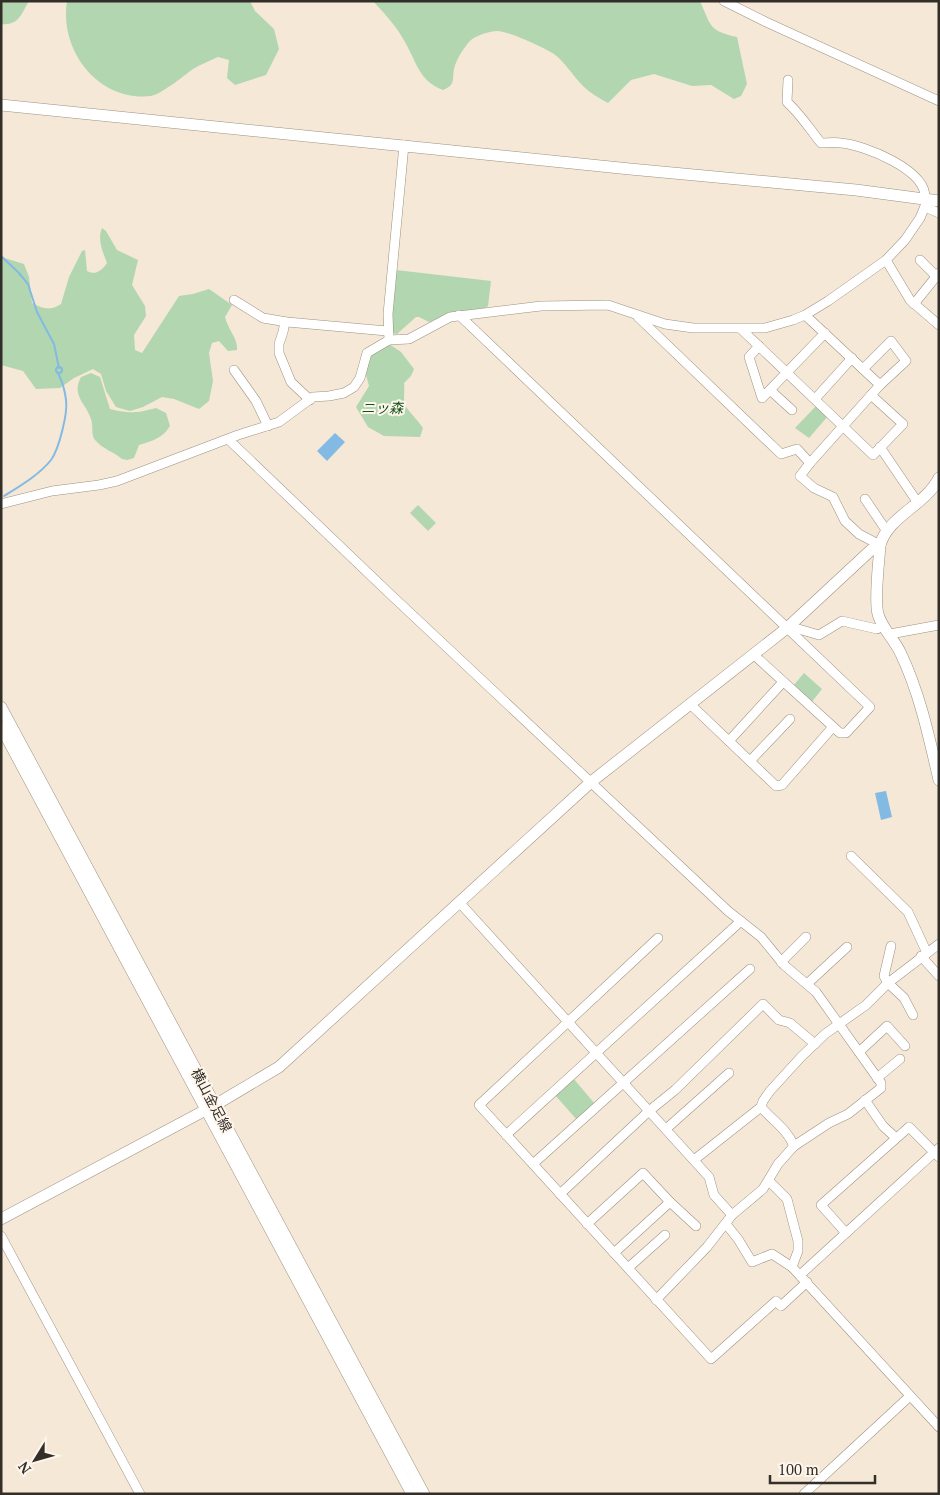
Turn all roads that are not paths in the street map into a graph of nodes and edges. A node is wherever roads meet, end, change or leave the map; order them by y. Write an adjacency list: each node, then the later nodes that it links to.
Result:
1 (724, 1): 3 (street)
2 (788, 80): 6 (street)
3 (939, 101)
4 (1, 105): 5 (street)
5 (404, 145): 6 (street); 20 (street)
6 (929, 202): 7 (street); 8 (street)
7 (939, 213)
8 (886, 260): 12 (street); 13 (street)
9 (920, 260): 10 (street)
10 (937, 274): 12 (street)
11 (234, 300): 16 (street)
12 (914, 304): 17 (street)
13 (805, 314): 18 (street); 19 (street)
14 (459, 315): 15 (street); 20 (street); 45 (street)
15 (636, 315): 18 (street); 36 (street)
16 (285, 322): 20 (street); 30 (street)
17 (939, 325)
18 (741, 329): 21 (street)
19 (825, 333): 22 (street); 25 (street)
20 (388, 335): 30 (street)
21 (759, 346): 25 (street); 27 (street)
22 (852, 358): 23 (street); 29 (street)
23 (863, 369): 26 (street); 26 (street)
24 (234, 370): 33 (street)
25 (788, 373): 27 (street); 29 (street)
26 (880, 385): 28 (street)
27 (770, 390): 31 (street)
28 (871, 395): 32 (street); 35 (street)
29 (815, 398): 32 (street)
30 (310, 400): 33 (street)
31 (792, 410)
32 (843, 425): 35 (street); 36 (street)
33 (268, 426): 34 (street)
34 (229, 440): 40 (street); 57 (street)
35 (880, 447): 39 (street)
36 (810, 463): 42 (street)
37 (939, 478): 39 (street)
38 (865, 499): 41 (street)
39 (918, 503): 41 (street)
40 (1, 504)
41 (886, 530): 42 (street)
42 (880, 545): 43 (street); 45 (street)
43 (882, 625): 45 (street); 46 (street)
44 (939, 625): 46 (street)
45 (789, 626): 47 (street); 53 (street)
46 (890, 634): 56 (street)
47 (753, 654): 48 (street); 49 (street)
48 (782, 682): 53 (street); 54 (street)
49 (690, 704): 54 (street); 57 (street)
50 (1, 707): 84 (street, 横山金足線)
51 (790, 720): 55 (street)
52 (1, 727): 84 (street, 横山金足線)
53 (832, 728): 55 (street)
54 (729, 741): 55 (street)
55 (750, 761)
56 (939, 780)
57 (591, 782): 59 (street); 60 (street)
58 (851, 856): 66 (street)
59 (459, 902): 73 (street); 84 (street)
60 (741, 921): 67 (street); 78 (street)
61 (806, 936): 67 (street)
62 (658, 938): 73 (street)
63 (939, 944): 66 (street)
64 (847, 946): 71 (street)
65 (891, 946): 70 (street)
66 (924, 955): 69 (street); 70 (street)
67 (781, 962): 71 (street)
68 (750, 968): 82 (street)
69 (939, 976)
70 (888, 983): 72 (street); 74 (street)
71 (807, 984): 74 (street)
72 (913, 1015)
73 (568, 1022): 78 (street); 88 (street)
74 (840, 1023): 75 (street); 77 (street)
75 (815, 1044): 85 (street); 86 (street)
76 (905, 1046): 77 (street)
77 (859, 1052): 81 (street)
78 (596, 1054): 82 (street); 88 (street)
79 (900, 1059): 81 (street)
80 (729, 1073): 87 (street)
81 (877, 1078): 83 (street)
82 (622, 1082): 86 (street); 93 (street)
83 (865, 1100): 89 (street); 90 (street)
84 (210, 1107): 98 (street); 114 (street, 横山金足線); 115 (street, 横山金足線)
85 (761, 1107): 90 (street); 92 (street)
86 (649, 1111): 87 (street); 95 (street)
87 (666, 1129): 92 (street)
88 (506, 1135): 93 (street)
89 (896, 1138): 91 (street); 102 (street)
90 (794, 1146): 94 (street)
91 (937, 1153): 102 (street)
92 (694, 1160): 97 (street)
93 (533, 1164): 95 (street)
94 (769, 1181): 97 (street); 106 (street)
95 (560, 1194): 99 (street)
96 (670, 1202): 99 (street); 101 (street); 105 (street)
97 (732, 1215): 100 (street)
98 (1, 1219)
99 (587, 1224): 105 (street)
100 (726, 1224): 106 (street); 110 (street)
101 (696, 1226)
102 (846, 1233): 108 (street)
103 (665, 1235): 107 (street)
104 (1, 1236): 113 (street)
105 (614, 1253): 107 (street)
106 (792, 1266): 108 (street)
107 (628, 1268): 110 (street)
108 (800, 1275): 109 (street)
109 (807, 1282): 110 (street); 111 (street)
110 (656, 1300)
111 (910, 1396): 112 (street); 116 (street)
112 (939, 1427)
113 (140, 1494)
114 (412, 1494)
115 (424, 1494)
116 (804, 1494)

